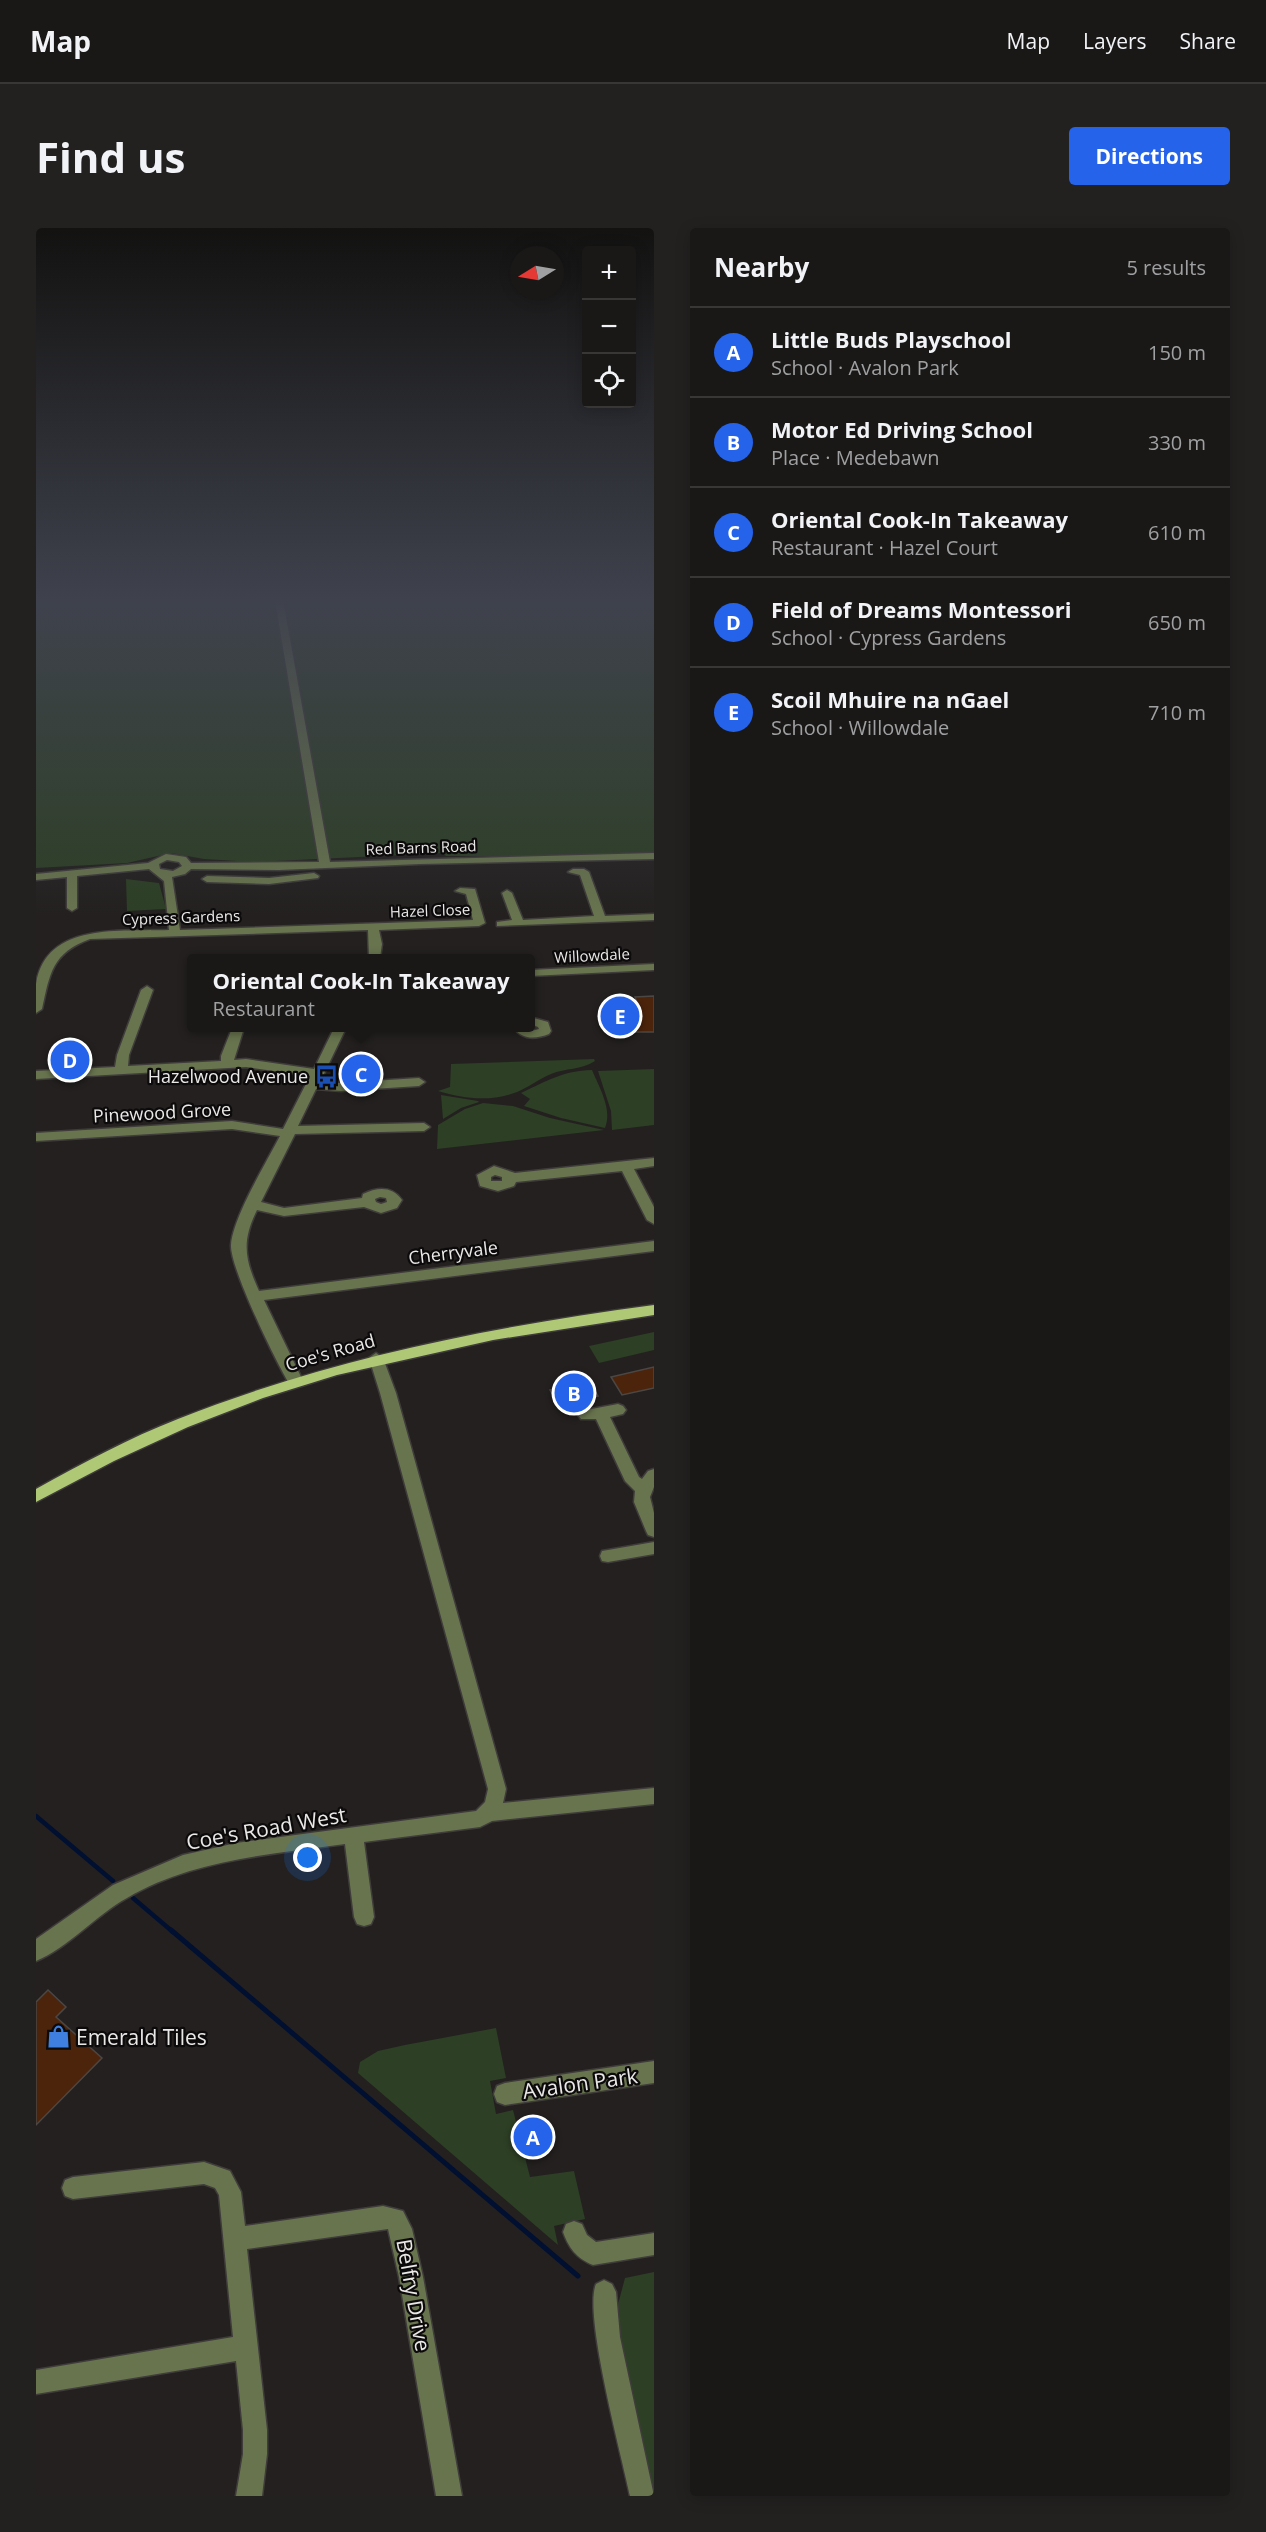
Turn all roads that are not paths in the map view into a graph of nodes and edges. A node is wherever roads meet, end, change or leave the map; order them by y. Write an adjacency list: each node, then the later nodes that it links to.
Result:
1 (297, 706): 5 (street)
2 (654, 856): 5 (street, Red Barns Road)
3 (152, 866): 4 (street, Red Barns Road); 8 (street); 9 (street)
4 (188, 866): 6 (street, Red Barns Road); 9 (street)
5 (325, 866): 6 (street, Red Barns Road)
6 (267, 868): 13 (street)
7 (584, 872): 18 (street)
8 (72, 875): 11 (street); 16 (street)
9 (169, 876): 22 (street)
10 (314, 876): 13 (street)
11 (36, 877)
12 (207, 881): 13 (street)
13 (268, 881)
14 (460, 891): 21 (street, Hazel Close)
15 (507, 893): 19 (street)
16 (59, 909)
17 (654, 917): 18 (street)
18 (601, 919): 19 (street)
19 (519, 923): 20 (street)
20 (501, 924)
21 (373, 926): 22 (street, Cypress Gardens); 23 (street)
22 (175, 933): 27 (street, Cypress Gardens)
23 (375, 954)
24 (654, 967): 25 (street, Willowdale)
25 (535, 973)
26 (147, 990): 33 (street)
27 (36, 1009)
28 (535, 1021): 31 (street)
29 (236, 1032): 32 (street)
30 (338, 1032): 35 (street)
31 (524, 1032)
32 (228, 1064): 33 (street); 35 (street)
33 (121, 1070): 34 (street)
34 (36, 1076)
35 (316, 1079): 36 (street); 38 (street)
36 (419, 1082)
37 (424, 1127): 38 (street, Pinewood Grove)
38 (290, 1132): 39 (street, Pinewood Grove); 44 (street)
39 (36, 1137)
40 (654, 1162): 41 (street)
41 (626, 1166): 42 (street); 45 (street)
42 (510, 1178)
43 (368, 1202): 44 (street)
44 (253, 1205): 47 (street)
45 (654, 1220)
46 (654, 1246): 47 (street, Cherryvale)
47 (256, 1296): 50 (street)
48 (654, 1310): 49 (main road, Coe's Road)
49 (376, 1358): 50 (main road, Coe's Road); 58 (street)
50 (295, 1381): 53 (main road, Coe's Road)
51 (618, 1410): 52 (street)
52 (650, 1480): 54 (street)
53 (37, 1492)
54 (654, 1531)
55 (654, 1548): 56 (street)
56 (608, 1557)
57 (654, 1796): 58 (street, Coe's Road West)
58 (489, 1813): 59 (street, Coe's Road West)
59 (353, 1835): 60 (street); 61 (street, Coe's Road West)
60 (364, 1917)
61 (36, 1951)
62 (654, 2072): 63 (street, Avalon Park)
63 (505, 2094)
64 (73, 2188): 66 (street)
65 (574, 2232): 67 (street)
66 (236, 2239): 69 (street); 72 (street, Belfry Drive)
67 (654, 2244)
68 (604, 2292): 73 (street)
69 (247, 2347): 70 (street); 71 (street)
70 (36, 2382)
71 (249, 2496)
72 (449, 2496)
73 (643, 2496)

